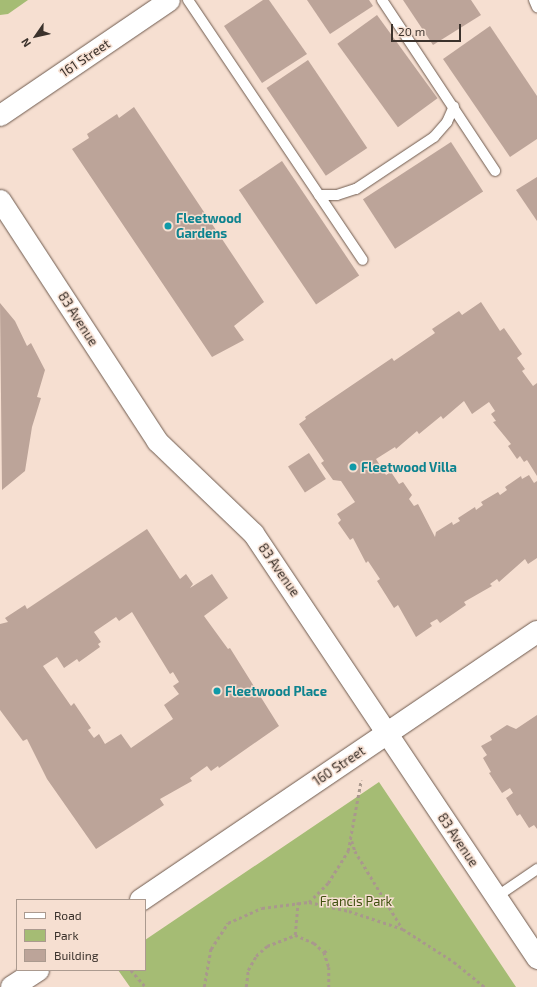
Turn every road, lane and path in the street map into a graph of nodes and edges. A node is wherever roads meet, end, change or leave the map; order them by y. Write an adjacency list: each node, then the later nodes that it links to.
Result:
1 (169, 0): 7 (street, 161 Street)
2 (188, 0): 9 (lane)
3 (382, 0): 6 (lane)
4 (534, 0): 5 (lane)
5 (537, 7)
6 (454, 106): 8 (lane); 9 (lane)
7 (0, 114)
8 (495, 171)
9 (319, 195): 11 (lane)
10 (0, 200): 13 (street, 83 Avenue)
11 (363, 260)
12 (537, 632): 13 (street, 160 Street)
13 (388, 733): 17 (street, 83 Avenue); 18 (street, 160 Street)
14 (361, 777): 15 (path)
15 (352, 838): 20 (path); 21 (path)
16 (537, 869): 17 (lane)
17 (496, 897): 25 (street, 83 Avenue)
18 (143, 899)
19 (298, 902): 20 (path); 22 (path); 30 (path)
20 (309, 902): 21 (path)
21 (403, 929): 33 (path)
22 (295, 935): 24 (path); 31 (path)
23 (329, 949): 24 (path)
24 (324, 952): 32 (path)
25 (537, 958)
26 (36, 971): 28 (street)
27 (132, 971): 29 (path)
28 (12, 987)
29 (146, 987)
30 (204, 987)
31 (246, 987)
32 (329, 987)
33 (486, 987)

